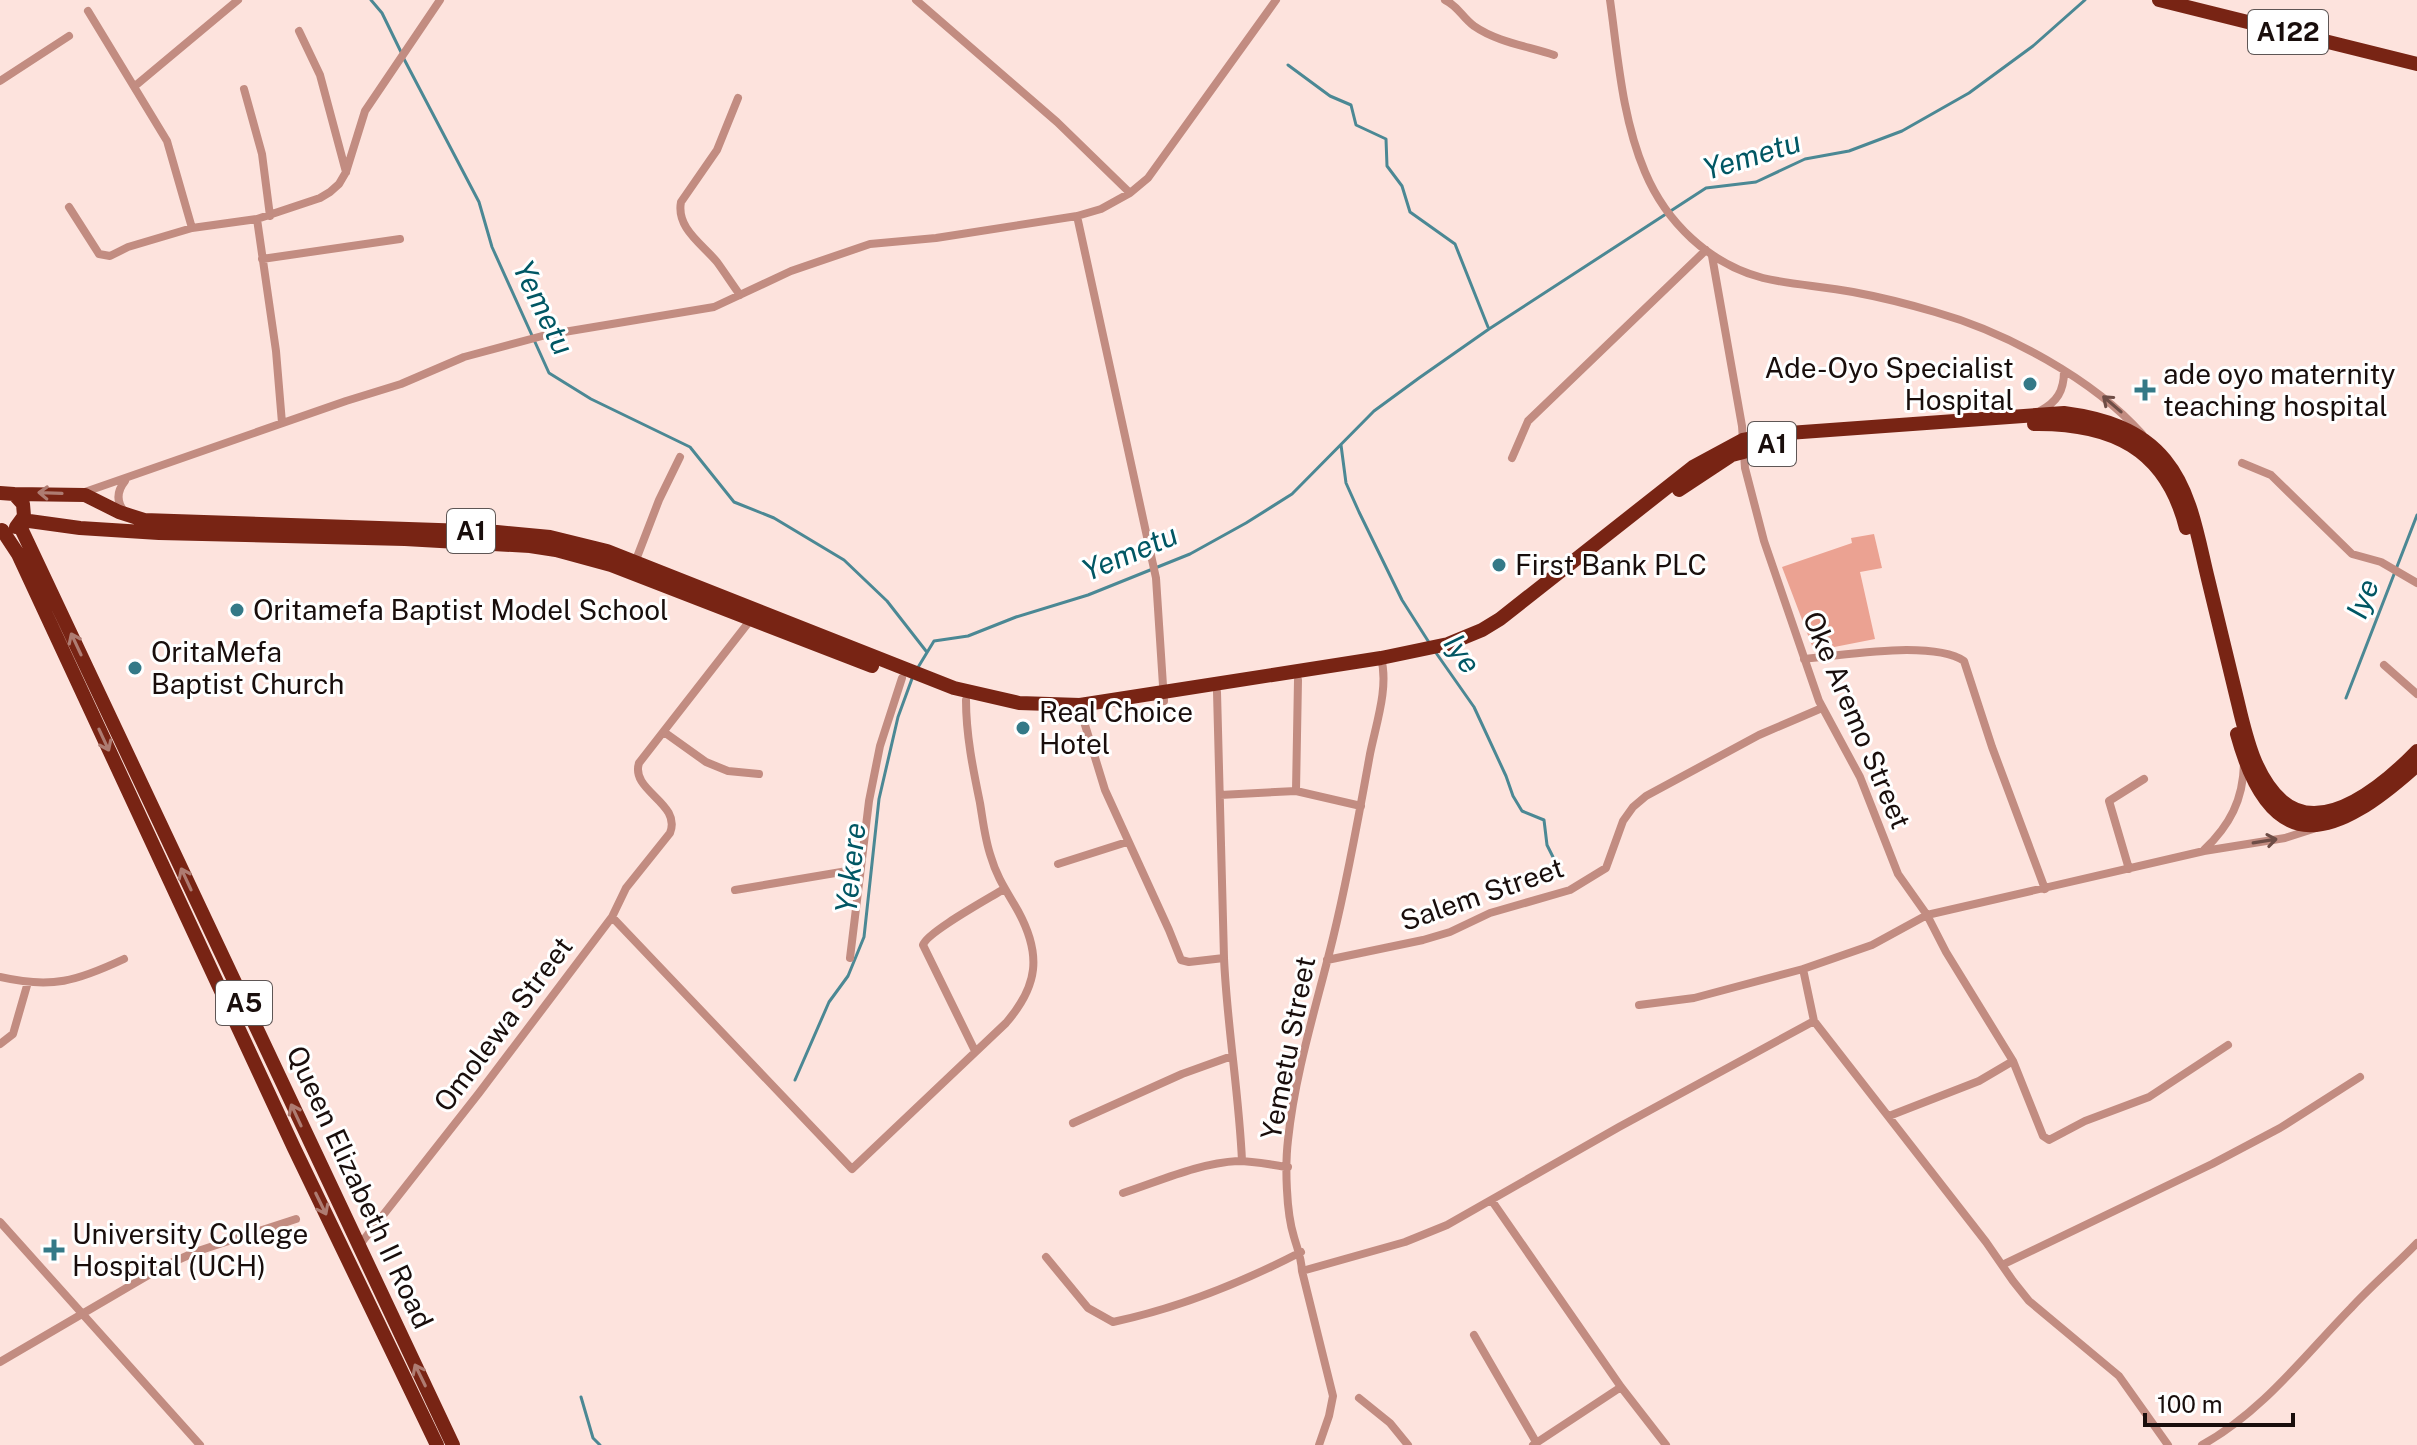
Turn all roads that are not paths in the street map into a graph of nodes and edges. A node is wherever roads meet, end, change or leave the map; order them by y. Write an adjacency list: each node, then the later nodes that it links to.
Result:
1 (238, 0): 16 (street)
2 (440, 0): 19 (street)
3 (916, 0): 20 (street)
4 (1276, 0): 20 (street)
5 (1445, 0): 12 (street)
6 (1610, 0): 27 (street)
7 (2159, 0): 14 (highway, A122)
8 (2188, 0): 13 (highway, A122)
9 (88, 11): 16 (street)
10 (299, 31): 19 (street)
11 (69, 36): 15 (street)
12 (1554, 55)
13 (2417, 56)
14 (2417, 64)
15 (0, 81)
16 (135, 86): 25 (street)
17 (244, 89): 22 (street)
18 (738, 98): 29 (street)
19 (346, 172): 22 (street)
20 (1130, 193): 23 (street)
21 (69, 207): 25 (street)
22 (270, 216): 24 (street)
23 (1077, 216): 29 (street); 56 (street)
24 (257, 219): 25 (street); 28 (street)
25 (192, 228)
26 (400, 239): 28 (street)
27 (1709, 253): 30 (street); 33 (street, Oke Aremo Street); 36 (street)
28 (262, 259): 32 (street)
29 (740, 295): 32 (street)
30 (2064, 371): 31 (street); 34 (street, one-way to 30)
31 (2034, 414): 33 (highway, A1); 34 (highway, A1)
32 (282, 423): 38 (street)
33 (1743, 446): 48 (highway, A1); 49 (street, Oke Aremo Street); 50 (highway, A1)
34 (2153, 447): 48 (highway, A1)
35 (680, 457): 45 (street)
36 (1512, 458)
37 (2242, 463): 46 (street)
38 (125, 480): 40 (street); 41 (street)
39 (5, 491): 40 (highway, A1, one-way to 39); 42 (highway)
40 (80, 494): 41 (highway, A1)
41 (131, 517): 45 (highway, A1)
42 (21, 522): 43 (highway); 44 (highway, A5); 45 (highway, A1)
43 (1, 529): 44 (highway, A5)
44 (30, 564): 97 (highway, Queen Elizabeth II Road / A5, one-way to 44); 98 (highway, Queen Elizabeth II Road / A5, one-way to 98)
45 (633, 568): 47 (highway, A1)
46 (2417, 583)
47 (754, 615): 52 (highway, A1); 60 (street)
48 (2213, 620): 61 (highway, A1); 62 (highway, A1)
49 (1804, 659): 58 (street, Oke Aremo Street); 76 (street)
50 (1382, 662): 53 (highway, A1); 56 (highway, A1); 68 (street, Yemetu Street)
51 (2384, 665): 55 (street)
52 (911, 677): 56 (highway, A1); 57 (highway, A1); 73 (street)
53 (1298, 680): 54 (highway, A1); 66 (street)
54 (1217, 692): 56 (highway, A1); 67 (street)
55 (2417, 694)
56 (1164, 696): 59 (highway, A1)
57 (966, 700): 59 (highway, A1); 75 (street)
58 (1822, 708): 78 (street, Oke Aremo Street); 83 (street, Salem Street)
59 (1081, 712): 70 (street)
60 (664, 732): 64 (street); 79 (street, Omolewa Street)
61 (2417, 751)
62 (2244, 761): 69 (highway, A1); 71 (street)
63 (2417, 765): 69 (highway)
64 (759, 774)
65 (2144, 779): 74 (street)
66 (1296, 791): 67 (street); 68 (street)
67 (1220, 795): 81 (street)
68 (1361, 806): 83 (street, Yemetu Street)
69 (2325, 825): 71 (street, one-way to 69)
70 (1127, 842): 72 (street); 81 (street)
71 (2204, 851): 74 (street)
72 (1058, 864)
73 (859, 869): 77 (street); 80 (street)
74 (2129, 869): 76 (street)
75 (1004, 889): 91 (street); 91 (street)
76 (2045, 889): 78 (street)
77 (735, 890)
78 (1927, 915): 84 (street); 93 (street, Oke Aremo Street)
79 (612, 917): 91 (street); 106 (street, Omolewa Street)
80 (850, 958)
81 (1224, 958): 92 (street)
82 (124, 959): 86 (street)
83 (1327, 960): 100 (street, Yemetu Street)
84 (1803, 969): 87 (street); 88 (street)
85 (0, 977): 86 (street)
86 (28, 982): 89 (street)
87 (1639, 1005)
88 (1814, 1021): 95 (street); 102 (street)
89 (0, 1044)
90 (2228, 1045): 93 (street, Oke Aremo Street)
91 (975, 1051)
92 (1232, 1056): 96 (street); 99 (street)
93 (2013, 1061): 95 (street)
94 (2360, 1077): 109 (street)
95 (1889, 1116): 109 (street)
96 (1073, 1123)
97 (309, 1141): 98 (highway); 106 (highway, Queen Elizabeth II Road / A5)
98 (294, 1148): 118 (highway, Queen Elizabeth II Road / A5, one-way to 118)
99 (1242, 1161): 100 (street); 101 (street)
100 (1288, 1167): 107 (street, Yemetu Street)
101 (1123, 1193)
102 (1492, 1201): 110 (street); 114 (street)
103 (296, 1219): 111 (street)
104 (0, 1222): 111 (street)
105 (2417, 1243): 124 (street)
106 (358, 1247): 119 (highway, Queen Elizabeth II Road / A5, one-way to 106)
107 (1301, 1252): 108 (street); 110 (street, Yemetu Street)
108 (1046, 1257)
109 (2002, 1265): 123 (street)
110 (1302, 1271): 120 (street, Yemetu Street)
111 (83, 1313): 113 (street); 117 (street)
112 (1474, 1335): 116 (street)
113 (0, 1362)
114 (1621, 1387): 116 (street); 122 (street)
115 (1359, 1398): 121 (street)
116 (1534, 1444)
117 (200, 1445)
118 (437, 1445)
119 (453, 1445)
120 (1319, 1445)
121 (1408, 1445)
122 (1666, 1445)
123 (2168, 1445)
124 (2202, 1445)

